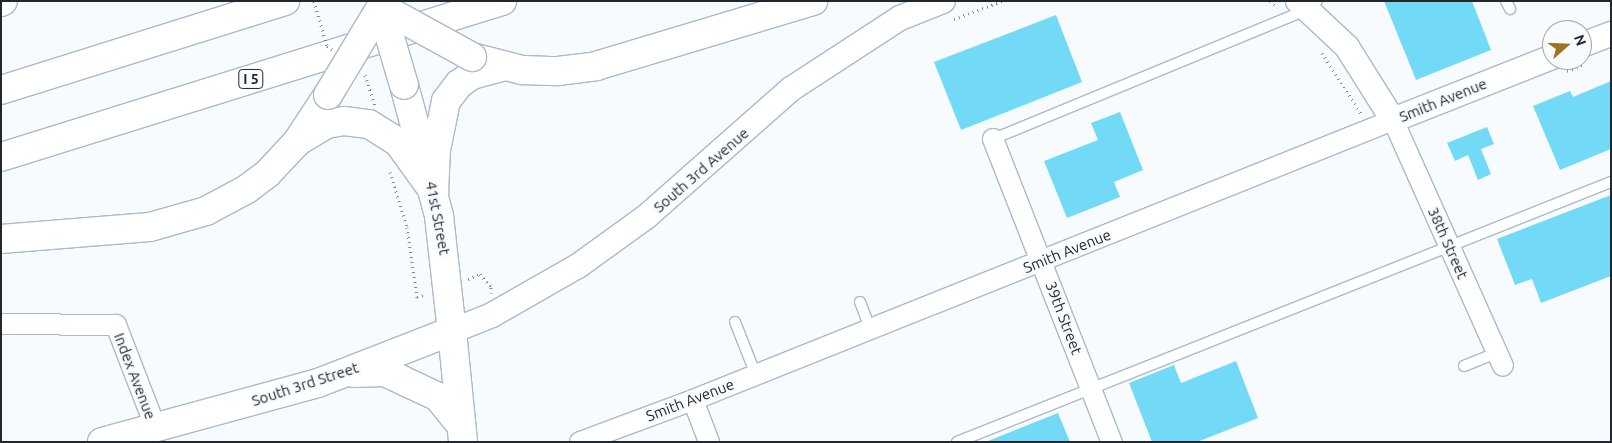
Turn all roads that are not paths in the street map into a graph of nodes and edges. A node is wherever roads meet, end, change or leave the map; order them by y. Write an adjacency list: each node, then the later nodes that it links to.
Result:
1 (285, 1): 11 (main road)
2 (502, 1): 15 (main road, I 5)
3 (813, 1): 10 (main road)
4 (943, 1): 25 (street, South 3rd Avenue)
5 (379, 3): 10 (main road, bridge); 14 (main road, bridge); 17 (main road, 41st Street, bridge)
6 (1308, 4): 12 (street); 13 (lane)
7 (1611, 34): 8 (street)
8 (1592, 41)
9 (1542, 61): 12 (street, Smith Avenue)
10 (501, 67): 17 (main road)
11 (1, 90)
12 (1393, 120): 19 (street, 38th Street); 20 (street, Smith Avenue)
13 (993, 138): 20 (street, 39th Street)
14 (297, 142): 17 (main road); 18 (main road)
15 (1, 157)
16 (1611, 182): 19 (lane)
17 (434, 192): 25 (main road, 41st Street)
18 (1, 239)
19 (1450, 247): 26 (street, 38th Street); 30 (lane)
20 (1042, 262): 24 (street, Smith Avenue); 30 (street, 39th Street)
21 (860, 302): 24 (lane)
22 (735, 322): 29 (lane)
23 (1, 324): 32 (street, Index Avenue)
24 (871, 330): 29 (street, Smith Avenue)
25 (452, 332): 28 (main road, South 3rd Street); 33 (main road, 41st Street)
26 (1500, 359): 27 (lane)
27 (1464, 366)
28 (343, 373): 32 (main road, South 3rd Street); 33 (main road)
29 (756, 375): 31 (street, Smith Avenue)
30 (1092, 390): 38 (lane); 39 (street, 39th Street)
31 (693, 400): 34 (street, Smith Avenue); 37 (street)
32 (155, 426): 35 (main road)
33 (462, 434)
34 (606, 437): 36 (street, Smith Avenue)
35 (102, 442)
36 (580, 442)
37 (709, 442)
38 (957, 442)
39 (1112, 442)

